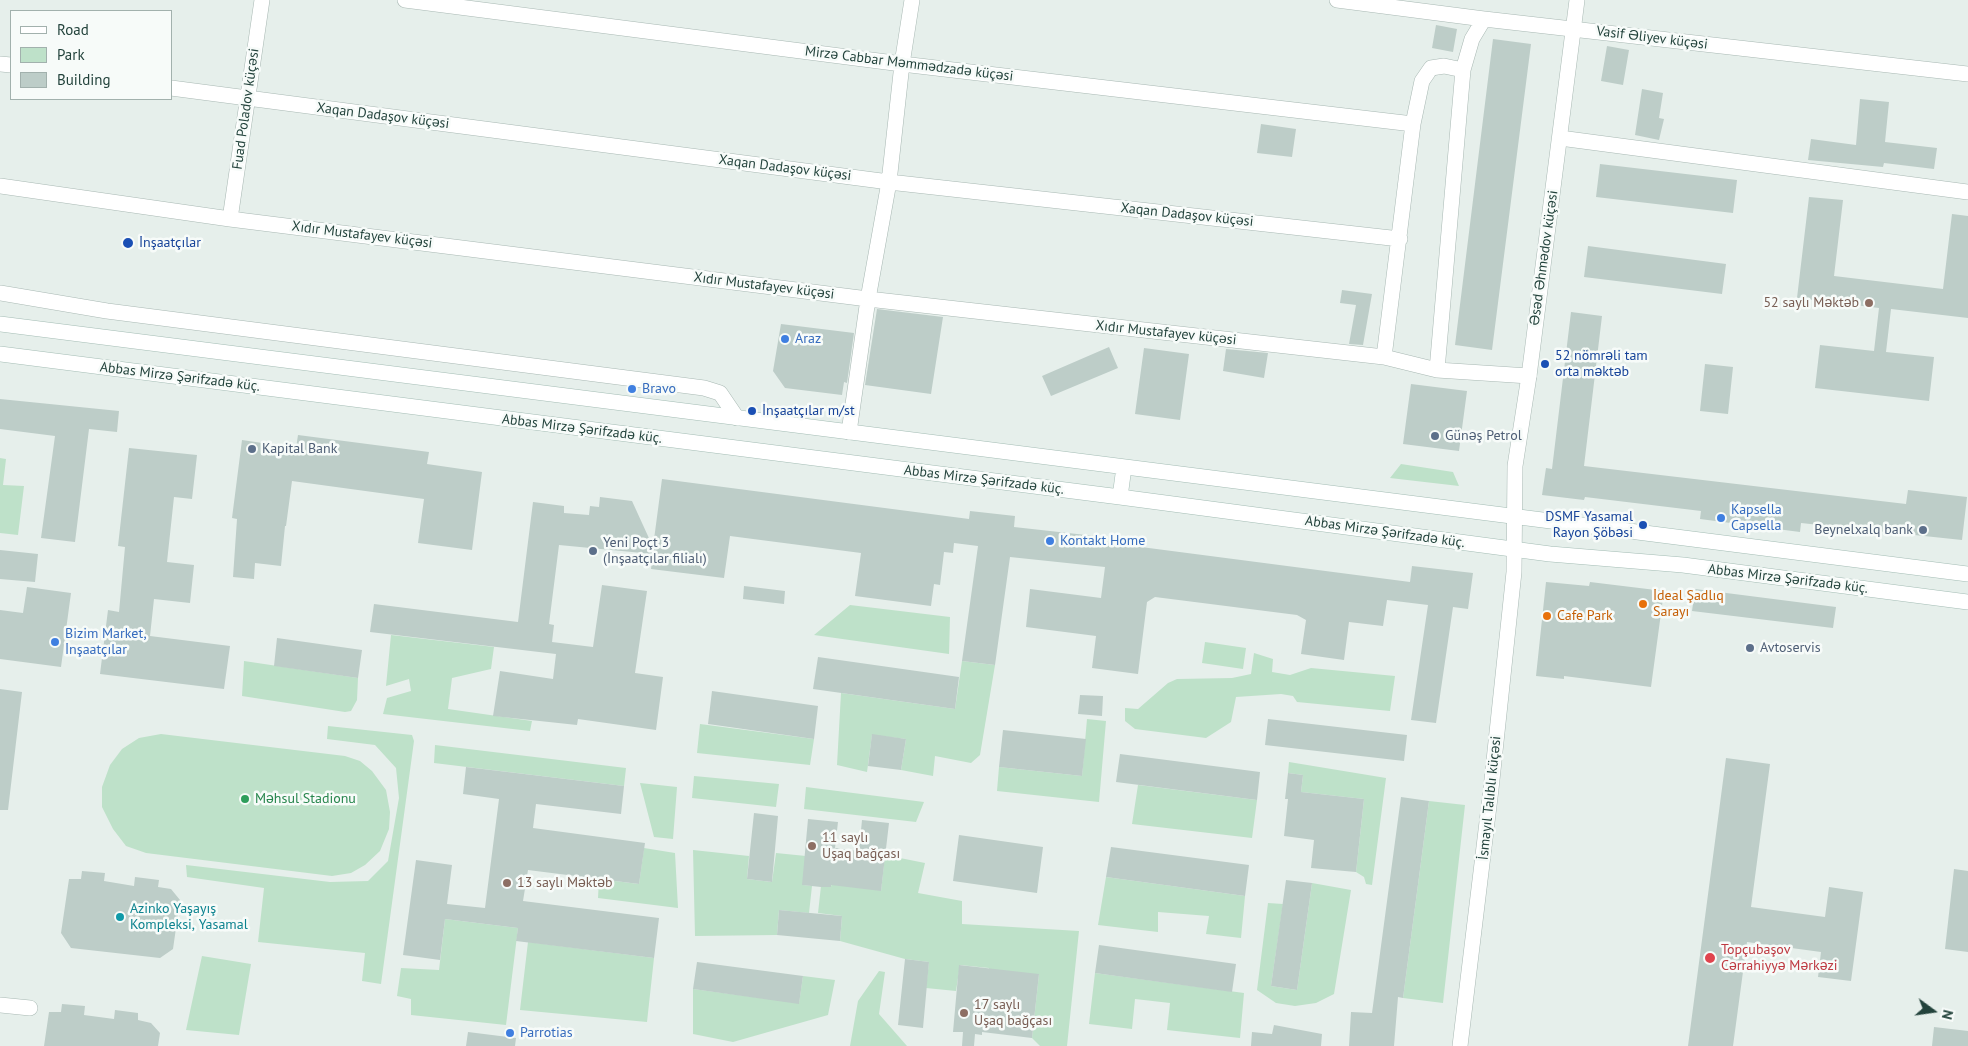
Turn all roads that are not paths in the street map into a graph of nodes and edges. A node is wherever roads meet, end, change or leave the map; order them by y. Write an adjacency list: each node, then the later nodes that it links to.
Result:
1 (262, 0): 12 (street, Fuad Poladov küçəsi)
2 (405, 0): 8 (street, Mirzə Cabbar Məmmədzadə küçəsi)
3 (912, 0): 8 (street)
4 (1337, 0): 6 (street, Vasif Əliyev küçəsi)
5 (1577, 0): 7 (street, Əsəd Əhmədov küçəsi)
6 (1484, 19): 7 (street, Vasif Əliyev küçəsi); 9 (street)
7 (1573, 28): 10 (street, Vasif Əliyev küçəsi); 14 (street, Əsəd Əhmədov küçəsi)
8 (902, 64): 13 (street, Mirzə Cabbar Məmmədzadə küçəsi); 15 (street)
9 (1463, 70): 13 (street); 25 (street)
10 (1968, 74)
11 (172, 88): 12 (street, Xaqan Dadaşov küçəsi)
12 (247, 99): 15 (street, Xaqan Dadaşov küçəsi); 18 (street, Fuad Poladov küçəsi)
13 (1413, 124): 19 (street)
14 (1560, 138): 17 (street); 26 (street, Əsəd Əhmədov küçəsi)
15 (889, 182): 19 (street, Xaqan Dadaşov küçəsi); 21 (street)
16 (0, 186): 18 (street, Xıdır Mustafayev küçəsi)
17 (1968, 192)
18 (230, 219): 21 (street, Xıdır Mustafayev küçəsi)
19 (1400, 239): 24 (street)
20 (0, 293): 27 (street)
21 (868, 299): 24 (street, Xıdır Mustafayev küçəsi); 28 (street)
22 (0, 324): 27 (street)
23 (0, 354): 30 (street, Abbas Mirzə Şərifzadə küç.)
24 (1384, 357): 25 (street, Xıdır Mustafayev küçəsi)
25 (1437, 370): 26 (street, Xıdır Mustafayev küçəsi)
26 (1529, 376): 31 (street, Əsəd Əhmədov küçəsi)
27 (737, 418): 28 (street)
28 (849, 432): 29 (street)
29 (1124, 467): 30 (street); 31 (street, Abbas Mirzə Şərifzadə küç.)
30 (1120, 497): 32 (street, Abbas Mirzə Şərifzadə küç.)
31 (1516, 515): 32 (street, İsmayıl Talıblı küçəsi); 33 (street, Abbas Mirzə Şərifzadə küç.)
32 (1516, 549): 34 (street, Abbas Mirzə Şərifzadə küç.); 37 (street, İsmayıl Talıblı küçəsi)
33 (1968, 574)
34 (1968, 602)
35 (0, 1005): 36 (street)
36 (30, 1008)
37 (1460, 1046)

